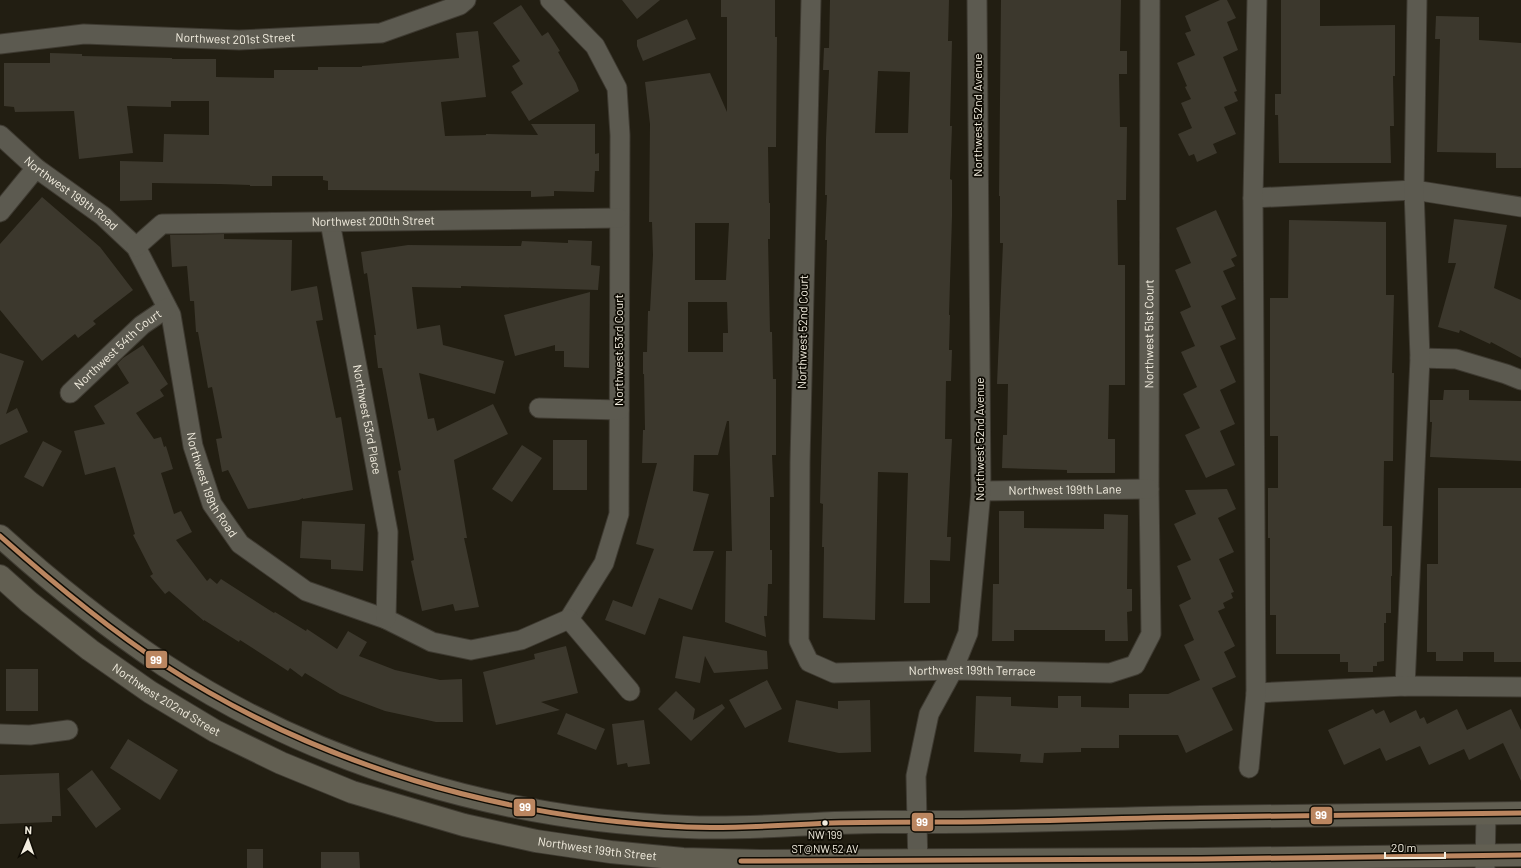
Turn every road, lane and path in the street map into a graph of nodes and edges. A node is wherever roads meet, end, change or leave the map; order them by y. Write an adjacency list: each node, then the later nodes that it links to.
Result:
1 (466, 0): 8 (street, Northwest 201st Street)
2 (550, 0): 15 (street, Northwest 53rd Court)
3 (811, 0): 30 (street, Northwest 52nd Court)
4 (977, 0): 25 (street, Northwest 52nd Avenue)
5 (1150, 0): 24 (street, Northwest 51st Court)
6 (1257, 0): 12 (street)
7 (1416, 0): 11 (street)
8 (0, 44)
9 (0, 136): 10 (street, Northwest 199th Road)
10 (36, 168): 14 (street); 17 (street, Northwest 199th Road)
11 (1414, 190): 12 (street); 13 (street); 19 (street)
12 (1253, 198): 36 (street)
13 (1521, 207)
14 (0, 212)
15 (619, 218): 16 (street, Northwest 200th Street); 23 (street, Northwest 53rd Court)
16 (330, 222): 17 (street, Northwest 200th Street); 28 (street, Northwest 53rd Place)
17 (136, 247): 18 (street, Northwest 199th Road)
18 (167, 308): 21 (street, Northwest 54th Court); 28 (street, Northwest 199th Road)
19 (1420, 358): 20 (street); 33 (street)
20 (1521, 380)
21 (70, 393)
22 (538, 408): 23 (street)
23 (619, 410): 29 (street, Northwest 53rd Court)
24 (1149, 490): 25 (street, Northwest 199th Lane); 31 (street, Northwest 51st Court)
25 (981, 491): 32 (street, Northwest 52nd Avenue)
26 (0, 536): 43 (main road)
27 (0, 576): 40 (main road, Northwest 202nd Street)
28 (386, 619): 29 (street, Northwest 199th Road)
29 (569, 619): 35 (street)
30 (809, 662): 32 (street, Northwest 199th Terrace)
31 (1135, 665): 32 (street, Northwest 199th Terrace)
32 (953, 670): 43 (street, Northwest 52nd Avenue)
33 (1405, 686): 34 (street); 36 (street)
34 (1521, 687)
35 (630, 691)
36 (1256, 693): 39 (street)
37 (68, 730): 38 (street)
38 (0, 734)
39 (1248, 768)
40 (352, 792): 46 (main road, Northwest 199th Street)
41 (1486, 814): 42 (main road); 43 (main road); 45 (street)
42 (1521, 814)
43 (917, 823): 46 (street, Northwest 52nd Avenue)
44 (1521, 855): 45 (main road, Northwest 199th Street)
45 (1485, 862): 46 (main road, Northwest 199th Street)
46 (918, 864)

